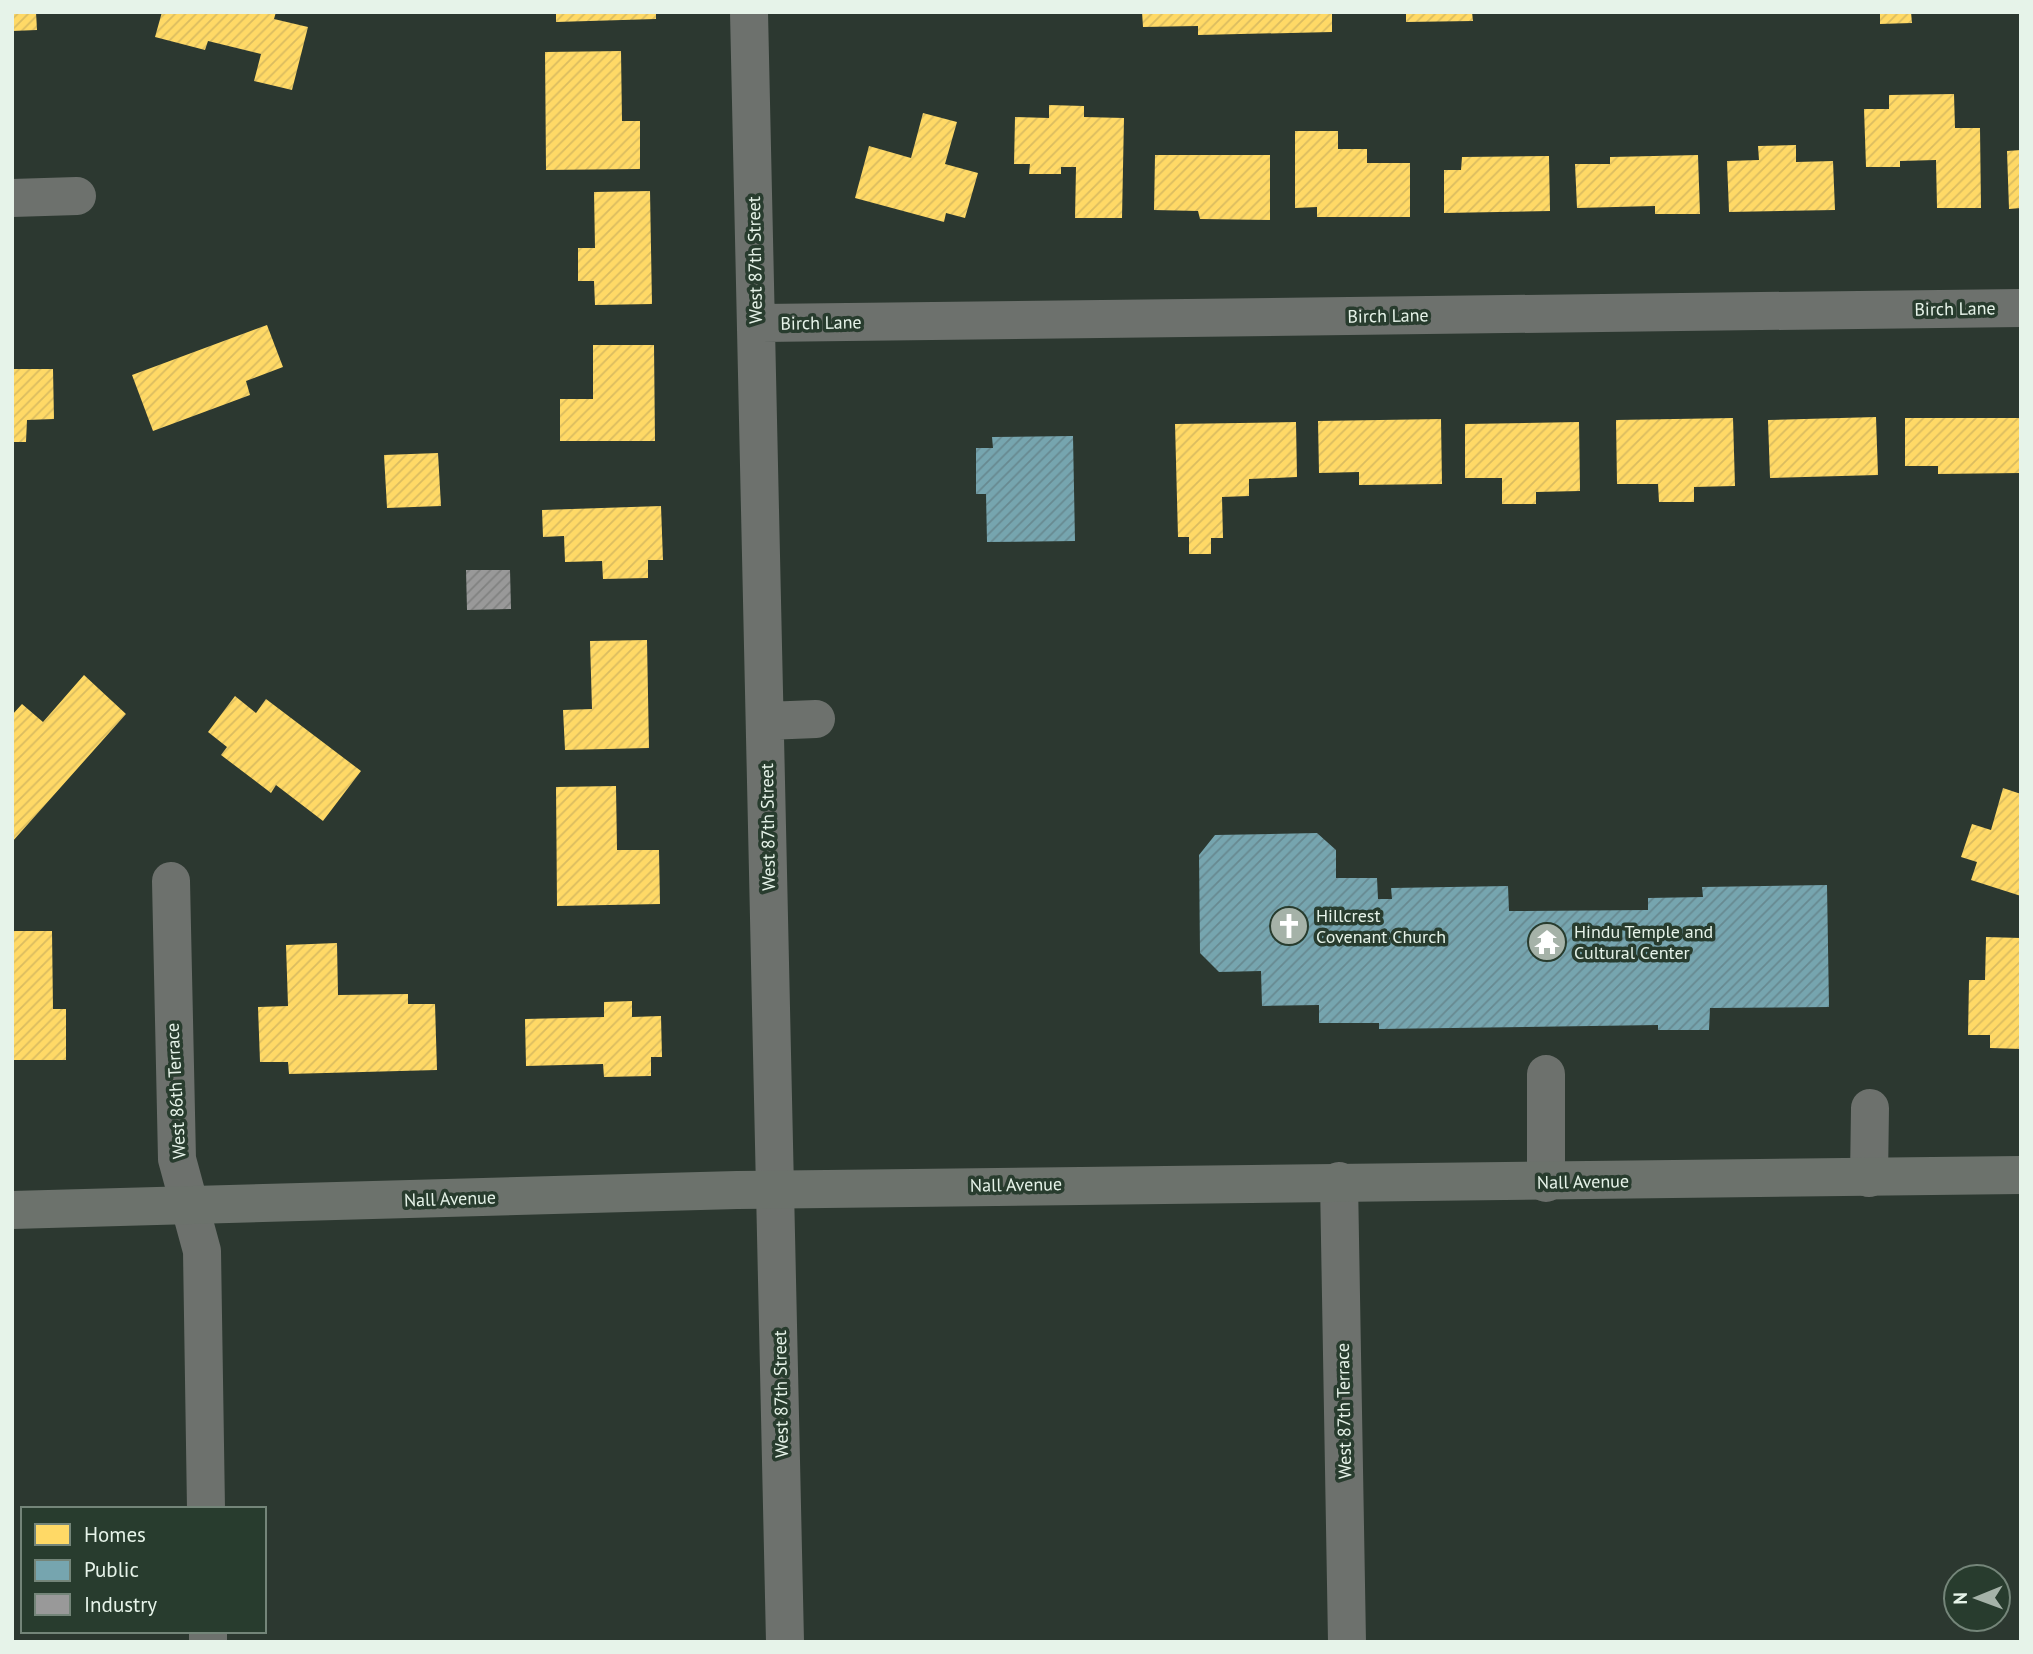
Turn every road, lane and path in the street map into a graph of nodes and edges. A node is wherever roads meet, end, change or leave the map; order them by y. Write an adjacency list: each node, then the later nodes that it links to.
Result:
1 (749, 12): 5 (street, West 87th Street)
2 (77, 196): 3 (street)
3 (12, 198)
4 (2021, 308): 5 (street, Birch Lane)
5 (756, 323): 7 (street, West 87th Street)
6 (816, 719): 7 (street)
7 (766, 720): 15 (street, West 87th Street)
8 (171, 881): 16 (street, West 86th Terrace)
9 (1546, 1074): 14 (street)
10 (1870, 1108): 12 (street)
11 (2021, 1175): 12 (main road, Nall Avenue)
12 (1869, 1178): 14 (main road, Nall Avenue)
13 (1339, 1181): 14 (main road, Nall Avenue); 15 (main road, Nall Avenue); 20 (street, West 87th Terrace)
14 (1546, 1183)
15 (777, 1189): 16 (main road, Nall Avenue); 19 (street, West 87th Street)
16 (190, 1208): 17 (main road, Nall Avenue); 18 (street, West 86th Terrace)
17 (12, 1210)
18 (206, 1507)
19 (785, 1642)
20 (1347, 1642)

